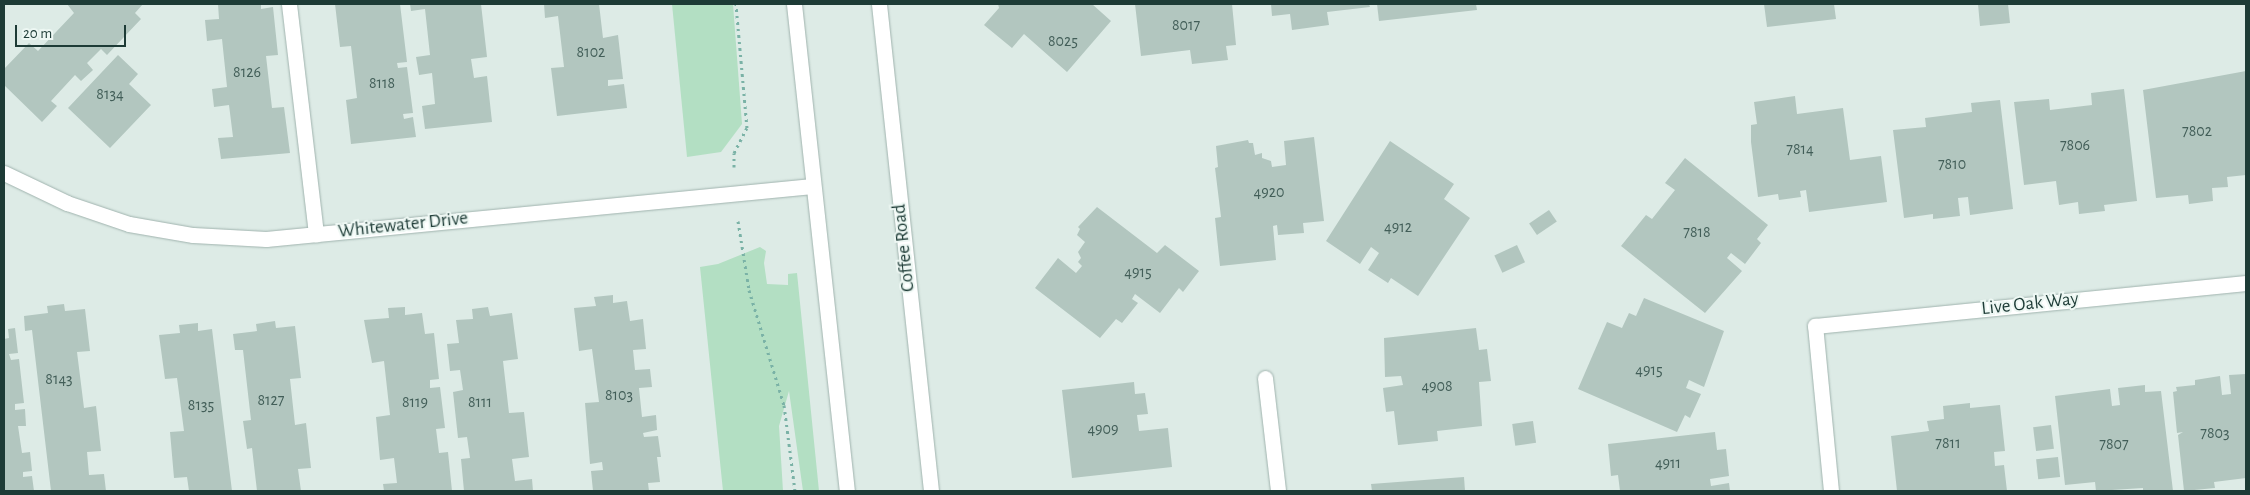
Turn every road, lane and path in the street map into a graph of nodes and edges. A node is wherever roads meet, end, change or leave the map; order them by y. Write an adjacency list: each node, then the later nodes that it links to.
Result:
1 (290, 4): 8 (street)
2 (736, 4): 7 (path)
3 (794, 4): 6 (street)
4 (879, 4): 13 (street, Coffee Road)
5 (4, 173): 8 (street, Whitewater Drive)
6 (812, 186): 7 (street, Whitewater Drive); 12 (street)
7 (734, 192): 8 (street, Whitewater Drive); 11 (path)
8 (316, 234)
9 (2246, 283): 15 (street, Live Oak Way)
10 (1265, 378): 14 (street)
11 (795, 491)
12 (847, 491)
13 (931, 491)
14 (1278, 491)
15 (1831, 491)

